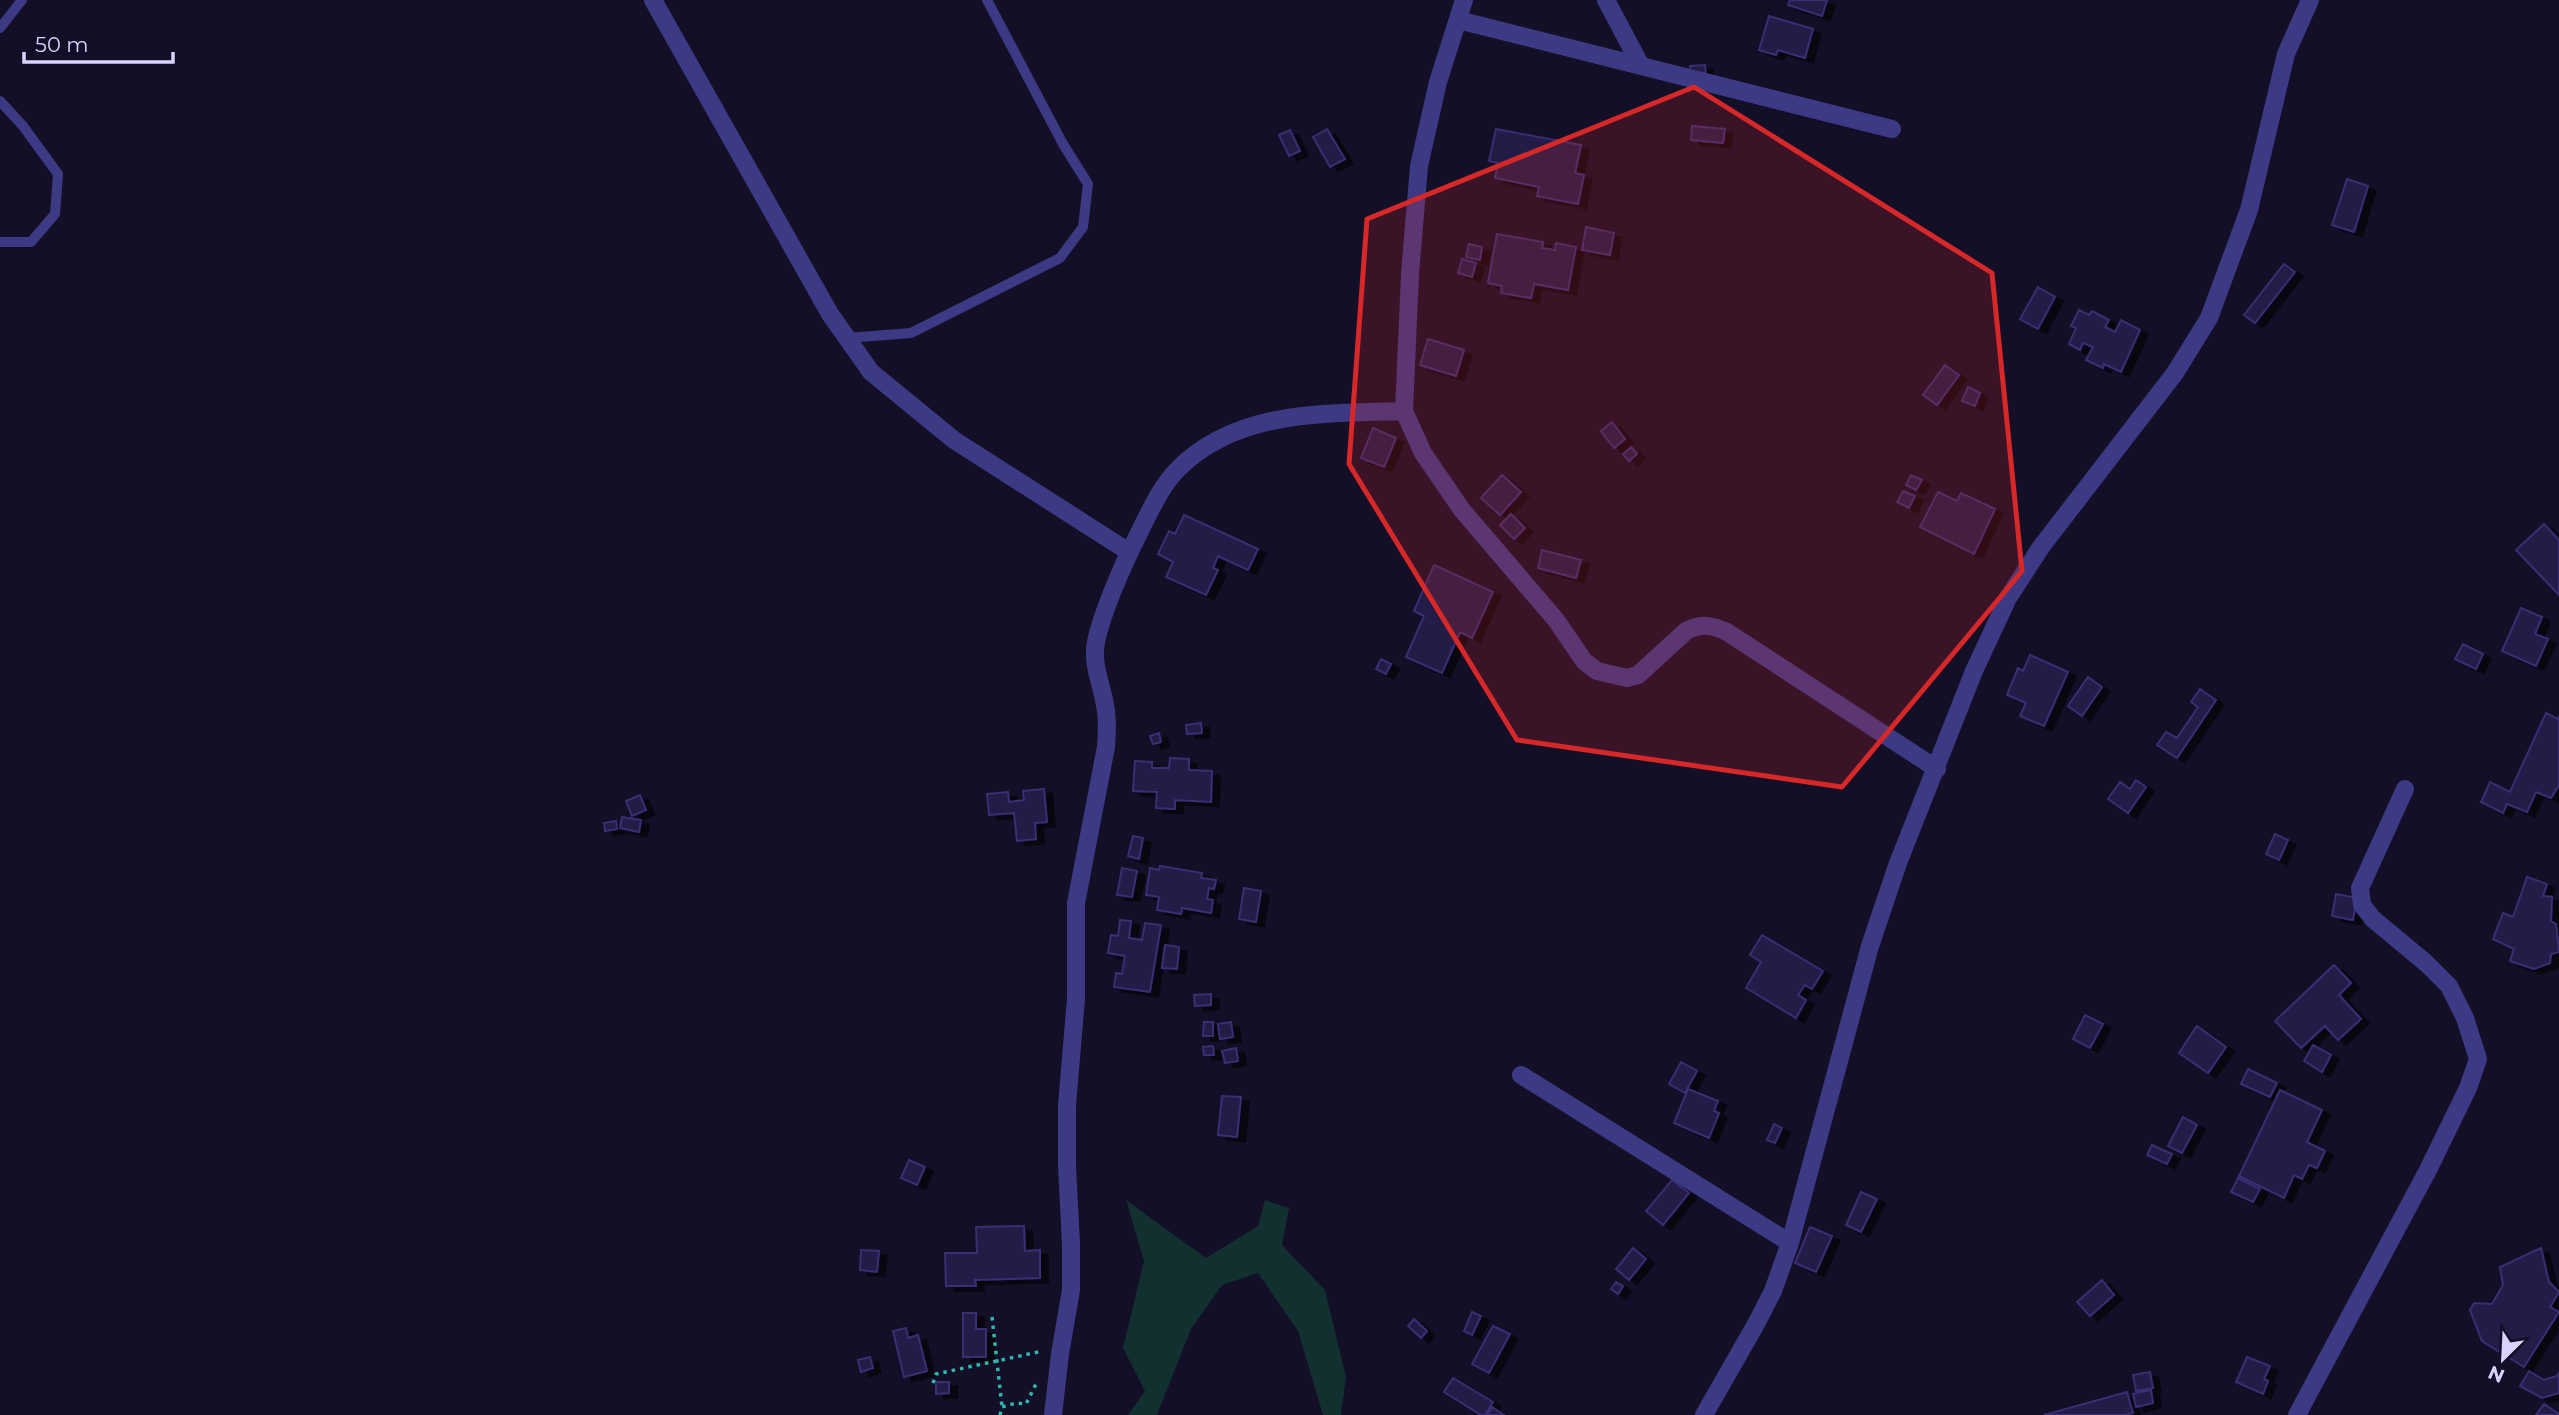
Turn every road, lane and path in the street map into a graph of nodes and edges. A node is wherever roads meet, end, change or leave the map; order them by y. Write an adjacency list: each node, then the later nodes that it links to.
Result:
1 (22, 0): 8 (lane)
2 (653, 0): 13 (street)
3 (987, 0): 13 (lane)
4 (1464, 0): 7 (street)
5 (1606, 0): 9 (street)
6 (2310, 0): 16 (street)
7 (1458, 20): 9 (street); 14 (street)
8 (0, 28)
9 (1641, 66): 11 (street)
10 (0, 101): 12 (lane)
11 (1892, 129)
12 (0, 242)
13 (847, 338): 15 (street)
14 (1404, 411): 15 (street); 16 (street)
15 (1129, 552): 21 (street)
16 (1937, 769): 19 (street)
17 (2405, 789): 28 (street)
18 (1521, 1076): 19 (street)
19 (1790, 1243): 27 (street)
20 (992, 1317): 22 (path)
21 (1061, 1349): 22 (path); 24 (path); 26 (street)
22 (998, 1362): 23 (path); 24 (path)
23 (933, 1383)
24 (1002, 1407): 25 (path)
25 (1000, 1415)
26 (1053, 1415)
27 (1704, 1415)
28 (2297, 1415)

